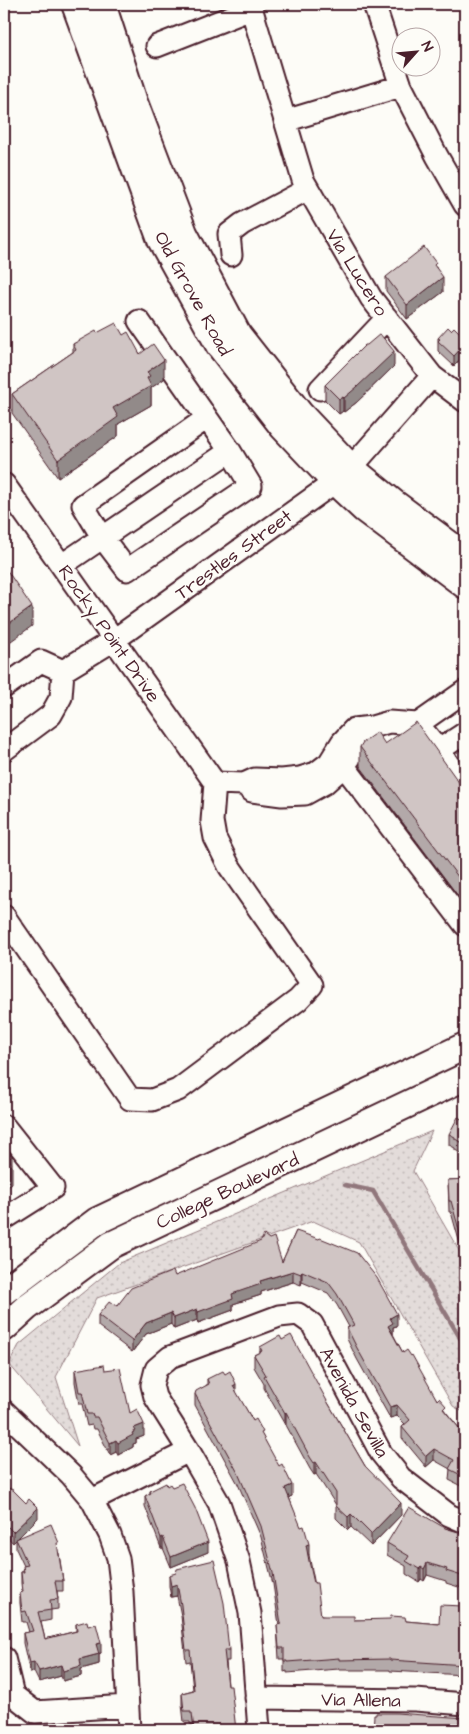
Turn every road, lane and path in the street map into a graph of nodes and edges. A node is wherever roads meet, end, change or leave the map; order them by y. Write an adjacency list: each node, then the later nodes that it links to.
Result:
1 (75, 4): 18 (main road, Old Grove Road)
2 (102, 4): 18 (main road, Old Grove Road)
3 (374, 4): 6 (street)
4 (251, 6): 5 (street); 7 (street, Via Lucero)
5 (157, 46)
6 (401, 86): 7 (street); 9 (street)
7 (285, 121): 8 (street, Via Lucero)
8 (308, 189): 10 (street); 11 (street, Via Lucero)
9 (465, 205)
10 (232, 255)
11 (387, 318): 13 (street, Via Lucero); 14 (street)
12 (139, 321): 16 (street)
13 (432, 376): 15 (street, Via Lucero); 18 (street, Trestles Street)
14 (320, 389)
15 (465, 401)
16 (207, 418): 17 (street); 20 (street)
17 (230, 451): 20 (street); 20 (street)
18 (343, 475): 21 (main road, Old Grove Road); 23 (main road, Old Grove Road); 24 (street, Trestles Street)
19 (4, 484): 22 (street, Rocky Point Drive)
20 (102, 537): 22 (street)
21 (465, 556)
22 (62, 564): 24 (street, Rocky Point Drive)
23 (465, 585)
24 (114, 640): 25 (street, Trestles Street); 33 (street, Rocky Point Drive)
25 (63, 671): 26 (street); 30 (street)
26 (4, 687)
27 (465, 690): 28 (street)
28 (418, 724): 31 (street); 32 (street)
29 (465, 733): 31 (street)
30 (4, 750)
31 (438, 750): 34 (street)
32 (339, 761): 33 (street); 36 (street)
33 (215, 783): 35 (street)
34 (465, 787)
35 (4, 916)
36 (465, 925)
37 (465, 1046): 41 (main road, College Boulevard)
38 (465, 1077): 42 (main road, College Boulevard)
39 (4, 1126): 40 (street)
40 (4, 1219)
41 (4, 1291)
42 (4, 1328)
43 (4, 1411): 45 (street)
44 (189, 1451): 45 (street); 46 (street, Avenida Sevilla); 48 (street)
45 (92, 1500): 50 (street)
46 (465, 1522)
47 (4, 1658): 50 (street)
48 (256, 1698): 49 (street, Via Allena); 52 (street)
49 (465, 1704)
50 (127, 1706): 51 (street)
51 (128, 1730)
52 (259, 1730)

